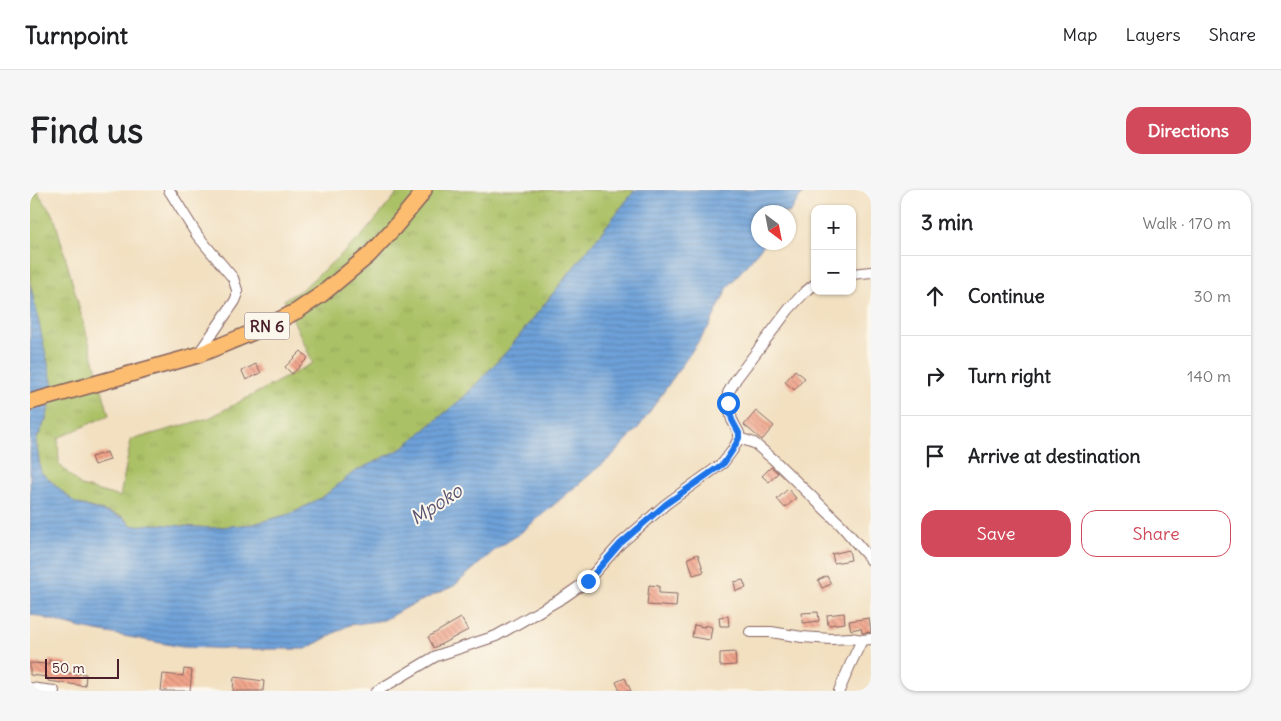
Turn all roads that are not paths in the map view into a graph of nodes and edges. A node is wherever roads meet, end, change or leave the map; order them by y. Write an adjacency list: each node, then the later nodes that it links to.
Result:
1 (169, 190): 6 (street)
2 (424, 190): 6 (main road, RN 6)
3 (871, 272): 4 (street)
4 (856, 274)
5 (811, 287): 8 (street)
6 (198, 355): 7 (main road, RN 6)
7 (30, 402)
8 (739, 438): 9 (street); 14 (street)
9 (871, 560)
10 (750, 632): 11 (street)
11 (867, 640): 15 (street)
12 (30, 688): 13 (street)
13 (54, 691)
14 (377, 691)
15 (839, 691)

